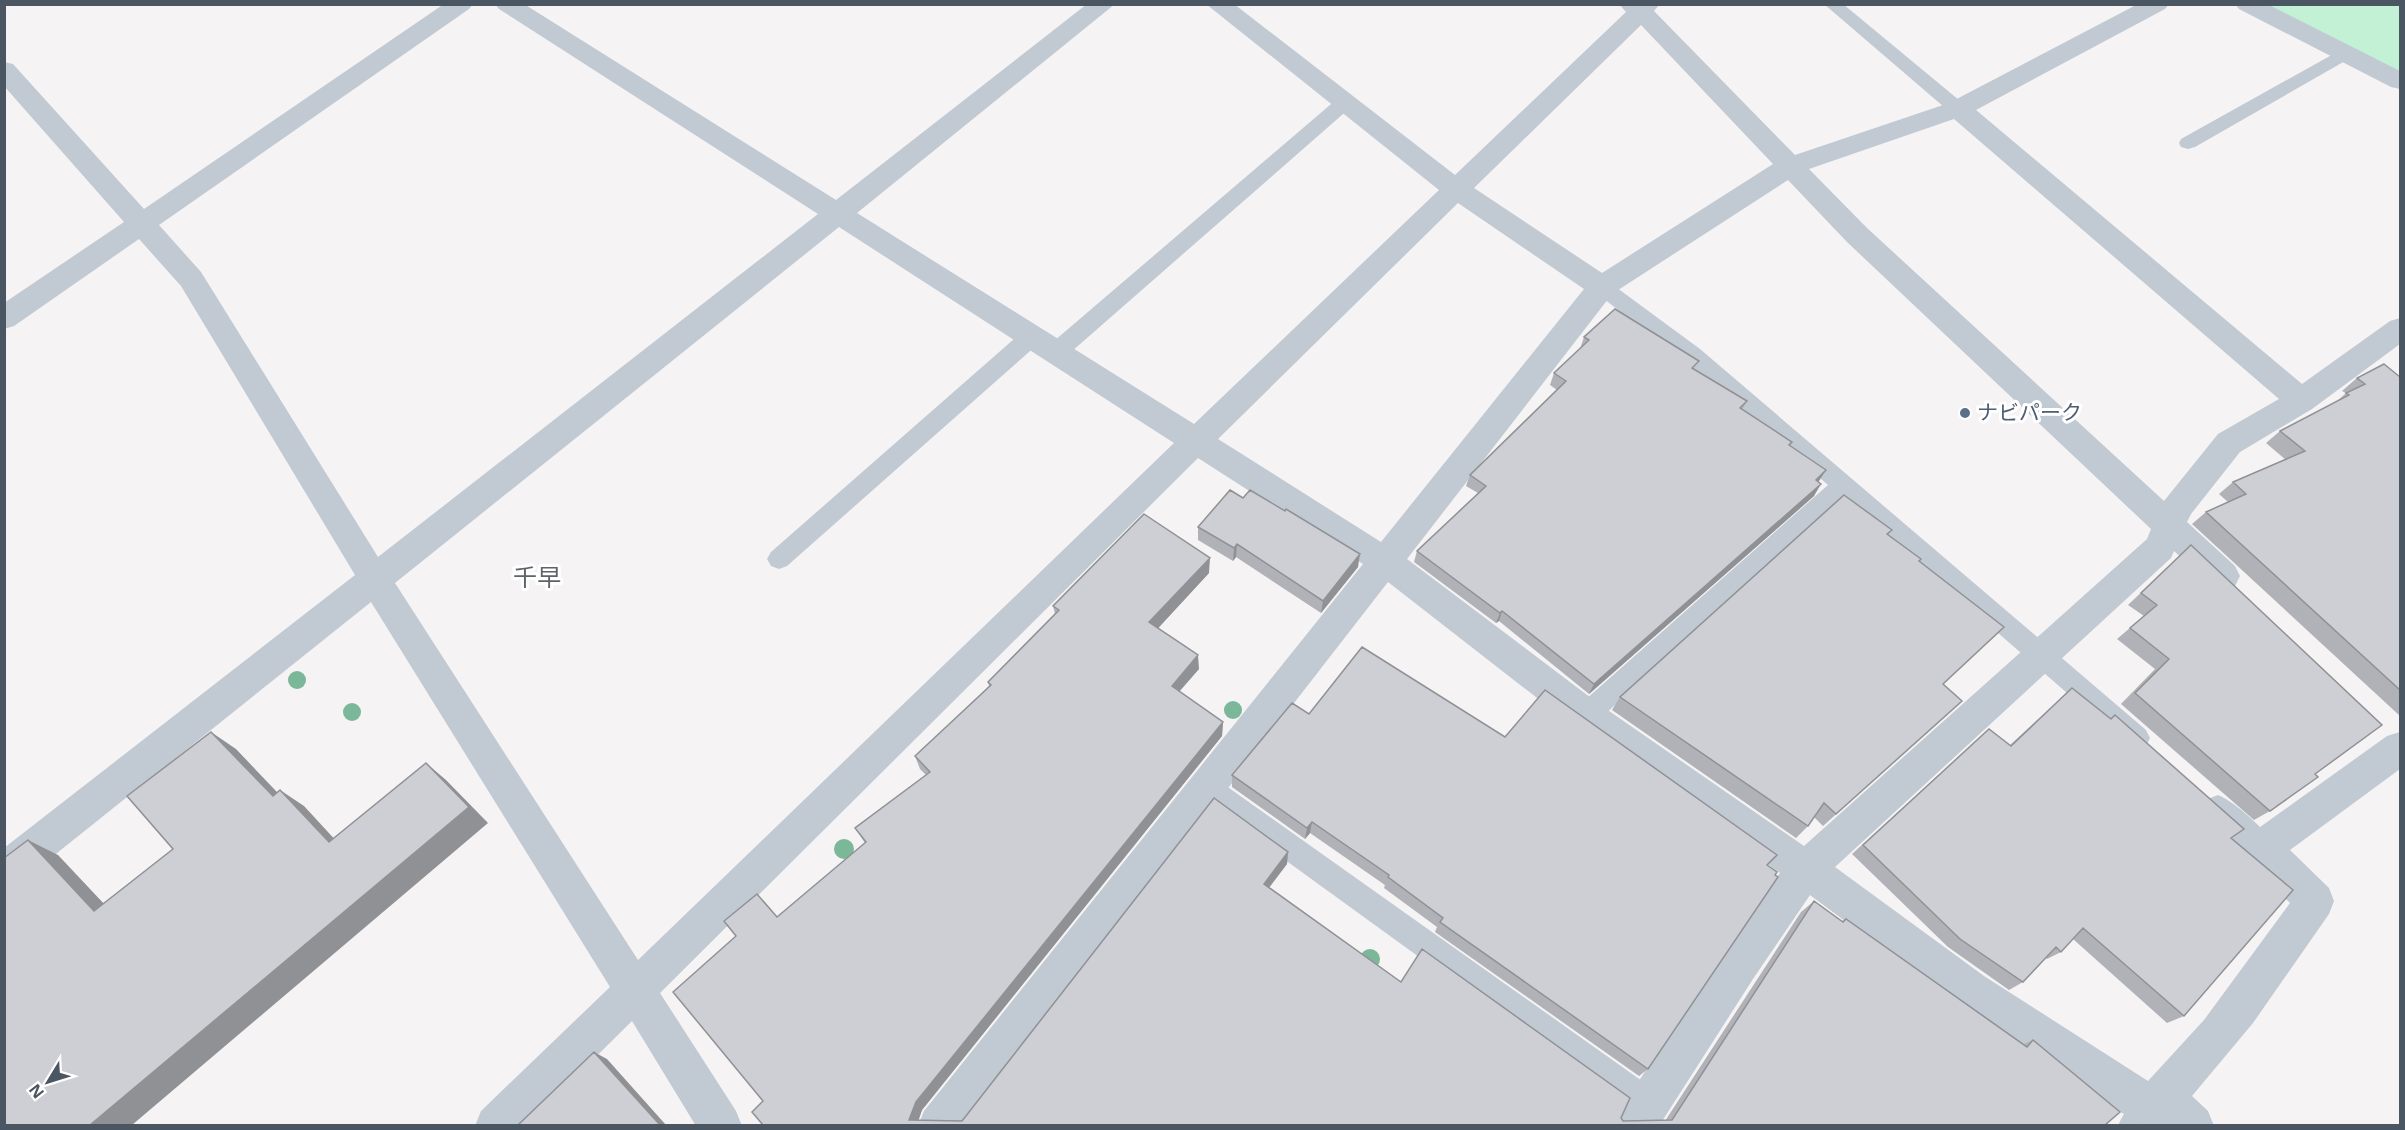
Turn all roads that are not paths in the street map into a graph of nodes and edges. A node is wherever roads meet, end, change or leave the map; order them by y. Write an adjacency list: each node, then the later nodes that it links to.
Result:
1 (461, 4): 18 (street)
2 (507, 4): 17 (street)
3 (1103, 4): 17 (street)
4 (1218, 4): 12 (street)
5 (1832, 4): 13 (lane)
6 (2157, 4): 13 (street)
7 (2247, 4): 9 (street)
8 (1640, 6): 15 (street); 16 (street)
9 (2346, 53): 11 (street); 14 (lane)
10 (4, 70): 18 (street)
11 (2400, 81)
12 (1344, 103): 16 (street); 22 (lane)
13 (1958, 109): 15 (street); 25 (street)
14 (2188, 143)
15 (1791, 166): 19 (street); 28 (street)
16 (1456, 189): 19 (street); 26 (street)
17 (837, 216): 22 (street); 31 (street)
18 (142, 223): 20 (street); 31 (street)
19 (1602, 288): 27 (lane); 30 (street)
20 (4, 318)
21 (2400, 329): 23 (street)
22 (1043, 345): 26 (street); 29 (lane)
23 (2364, 354): 24 (street); 25 (street)
24 (2391, 375)
25 (2301, 401): 28 (street)
26 (1195, 442): 30 (street); 42 (street)
27 (1844, 485): 33 (lane); 34 (lane)
28 (2170, 526): 32 (street); 33 (street)
29 (779, 559)
30 (1385, 561): 34 (street); 37 (street)
31 (375, 580): 41 (street); 42 (street)
32 (2247, 598)
33 (2043, 654): 36 (lane); 40 (street)
34 (1586, 715): 40 (street)
35 (2395, 739): 39 (street)
36 (2157, 755)
37 (1206, 787): 44 (lane); 47 (street)
38 (2201, 794): 39 (lane)
39 (2262, 848): 43 (street)
40 (1806, 869): 43 (street); 44 (street)
41 (4, 873)
42 (635, 988): 45 (street); 46 (street)
43 (2149, 1110): 48 (street)
44 (1641, 1115)
45 (495, 1125)
46 (722, 1125)
47 (939, 1125)
48 (2193, 1125)

